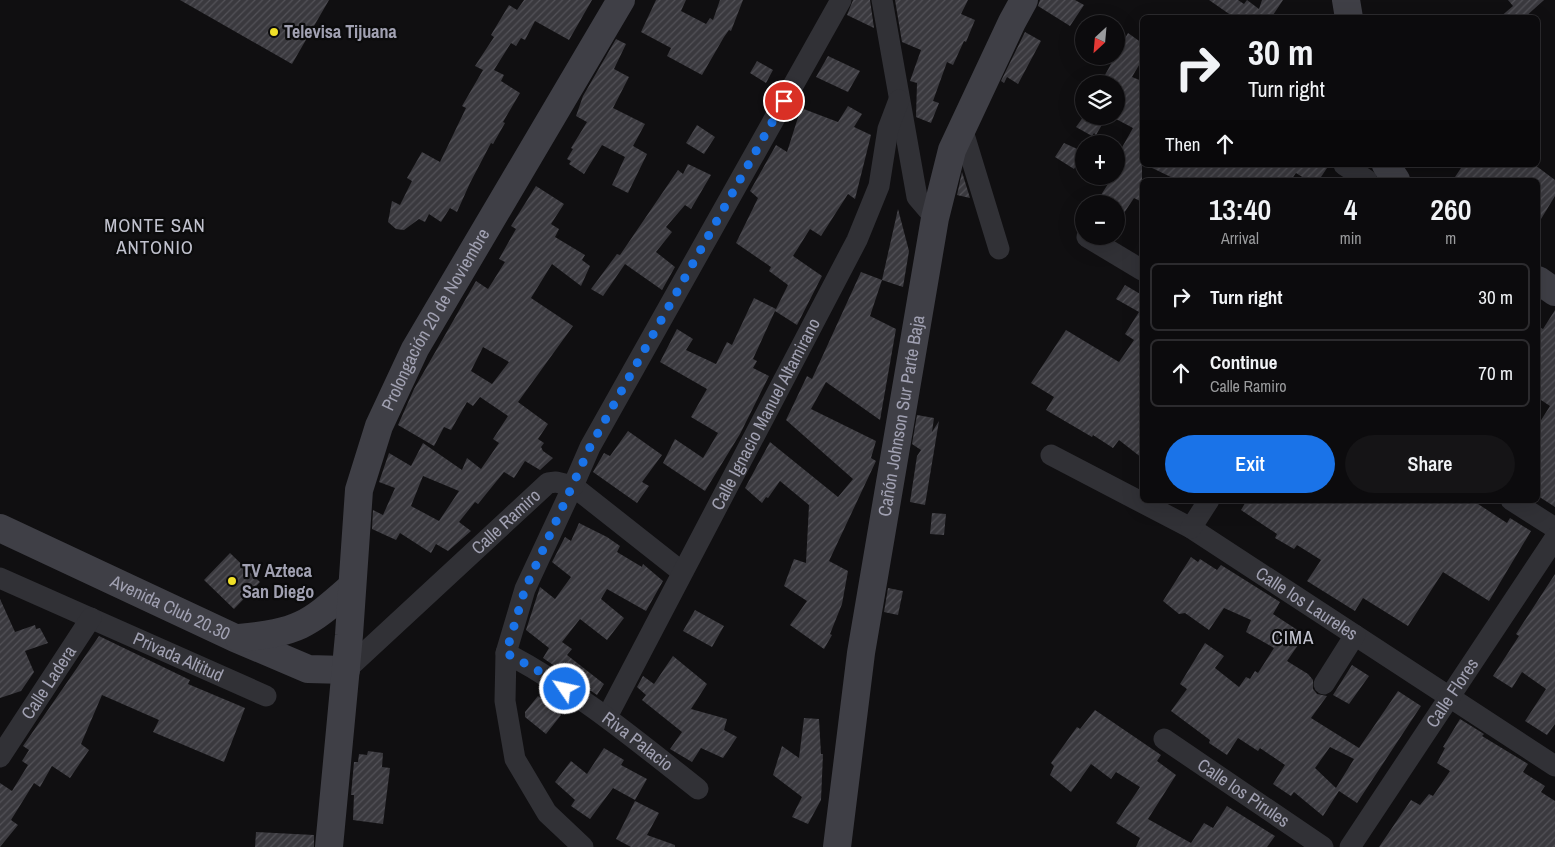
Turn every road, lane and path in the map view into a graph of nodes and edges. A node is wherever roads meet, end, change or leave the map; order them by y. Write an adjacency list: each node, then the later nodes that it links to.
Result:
1 (621, 0): 32 (main road, Prolongación 20 de Noviembre)
2 (841, 0): 20 (street)
3 (882, 0): 7 (street)
4 (1024, 0): 8 (main road, Cañón Johnson Sur Parte Baja)
5 (1346, 0): 6 (main road)
6 (1348, 15)
7 (899, 100): 13 (street); 29 (street, Calle Ignacio Manuel Altamirano)
8 (962, 128): 13 (main road, Cañón Johnson Sur Parte Baja); 15 (street)
9 (1347, 167): 11 (street)
10 (1387, 167): 12 (main road)
11 (1364, 178)
12 (1395, 178)
13 (935, 218): 49 (main road, Cañón Johnson Sur Parte Baja)
14 (1100, 245): 16 (street)
15 (999, 249)
16 (1140, 269)
17 (1540, 281): 18 (main road)
18 (1555, 292)
19 (1050, 455): 21 (street, Calle los Laureles)
20 (573, 486): 29 (street); 37 (street); 38 (street, Calle Ramiro)
21 (1140, 502)
22 (1142, 503): 26 (street, Calle los Laureles)
23 (1207, 503): 26 (street)
24 (1516, 503): 27 (street)
25 (0, 528): 36 (main road, Avenida Club 20.30)
26 (1190, 528): 35 (street, Calle los Laureles)
27 (1555, 528)
28 (1555, 538): 41 (street, Calle Flores)
29 (682, 572): 42 (street, Calle Ignacio Manuel Altamirano)
30 (0, 578): 31 (street, Privada Altitud)
31 (21, 587): 33 (street); 34 (street, Privada Altitud)
32 (350, 588): 36 (main road); 38 (main road, Prolongación 20 de Noviembre)
33 (0, 595)
34 (90, 618): 40 (street, Privada Altitud); 44 (street, Calle Ladera)
35 (1355, 635): 39 (street); 41 (street, Calle los Laureles)
36 (235, 638): 38 (main road, Avenida Club 20.30)
37 (506, 653): 42 (street, Riva Palacio); 48 (street)
38 (346, 670): 47 (main road, Prolongación 20 de Noviembre)
39 (1324, 684)
40 (266, 696)
41 (1450, 697): 45 (street, Calle los Laureles); 51 (street, Calle Flores)
42 (607, 717): 46 (street, Riva Palacio)
43 (1164, 739): 50 (street, Calle los Pirules)
44 (2, 750)
45 (1555, 766)
46 (698, 789)
47 (328, 847)
48 (583, 847)
49 (836, 847)
50 (1323, 847)
51 (1350, 847)

